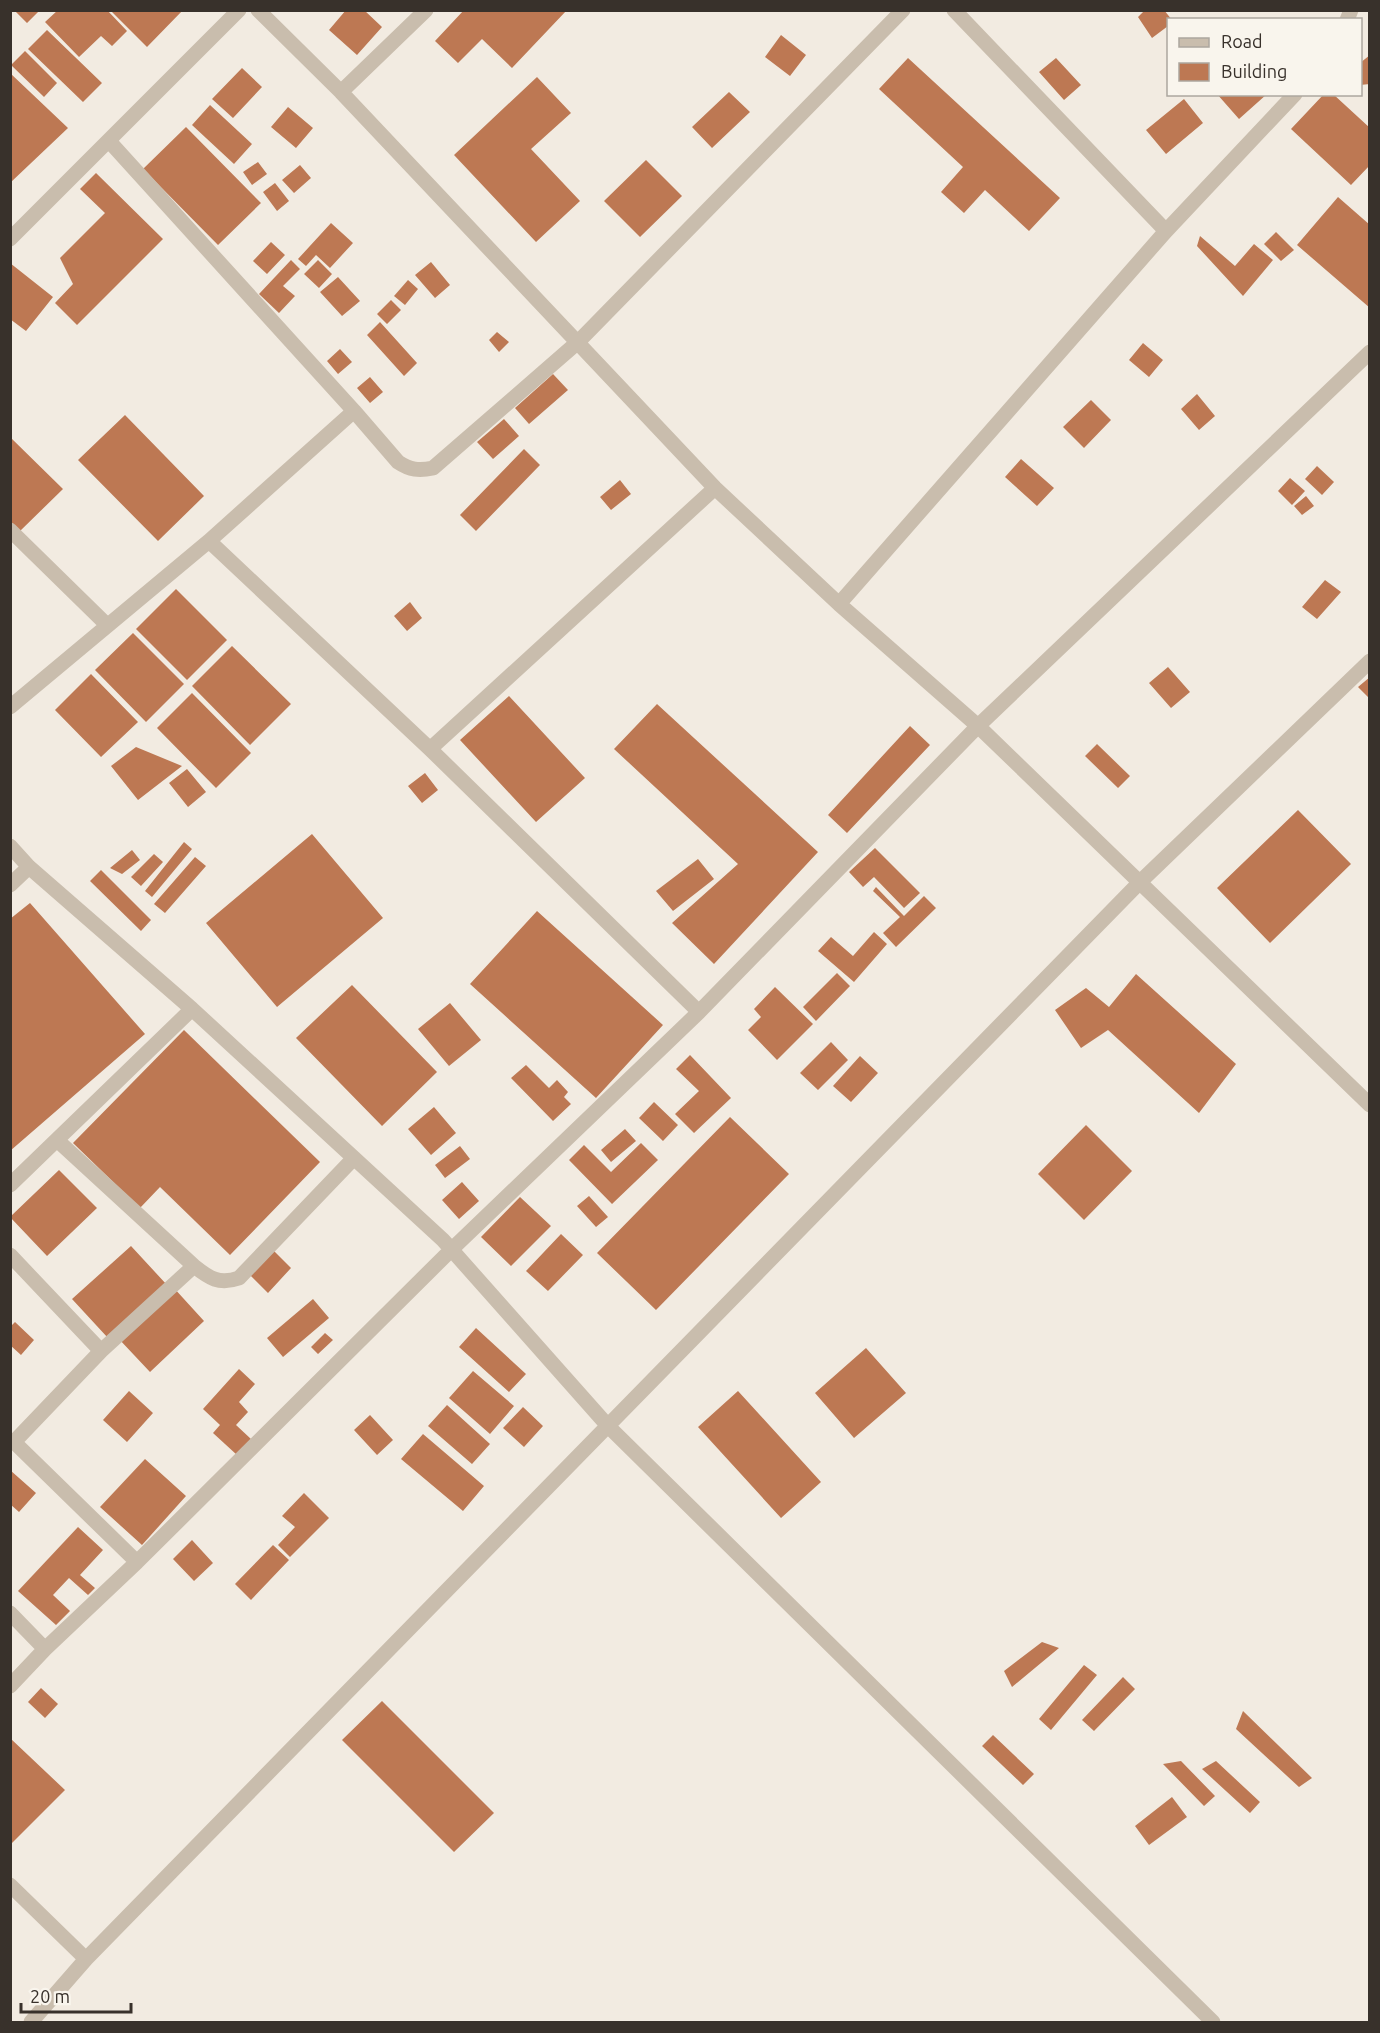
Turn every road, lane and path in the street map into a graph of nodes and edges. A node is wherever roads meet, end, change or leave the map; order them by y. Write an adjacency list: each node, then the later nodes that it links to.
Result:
1 (239, 10): 8 (street)
2 (258, 10): 6 (street)
3 (426, 10): 6 (street)
4 (903, 10): 11 (street)
5 (954, 10): 9 (street)
6 (341, 92): 11 (street)
7 (1293, 96): 9 (street)
8 (109, 141): 10 (street); 13 (street)
9 (1166, 231): 17 (street)
10 (10, 239)
11 (578, 342): 13 (street); 14 (street)
12 (1370, 352): 21 (street)
13 (354, 411): 16 (street)
14 (715, 489): 17 (street); 22 (street)
15 (10, 530): 18 (street)
16 (208, 541): 18 (street); 22 (street)
17 (839, 604): 21 (street)
18 (107, 625): 20 (street)
19 (1370, 661): 25 (street)
20 (10, 706)
21 (978, 726): 25 (street); 28 (street)
22 (430, 749): 28 (street)
23 (10, 846): 24 (street)
24 (29, 867): 26 (street); 27 (street)
25 (1140, 882): 29 (street); 37 (street)
26 (10, 885)
27 (192, 1009): 30 (street); 31 (street)
28 (699, 1012): 33 (street)
29 (1370, 1105)
30 (58, 1141): 32 (street); 35 (street)
31 (354, 1158): 33 (street); 35 (street)
32 (10, 1185)
33 (451, 1250): 37 (street); 38 (street)
34 (10, 1254): 36 (street)
35 (194, 1266): 36 (street)
36 (101, 1351): 38 (street)
37 (608, 1425): 43 (street); 45 (street)
38 (137, 1562): 40 (street)
39 (10, 1613): 40 (street)
40 (45, 1649): 41 (street)
41 (10, 1686)
42 (10, 1885): 43 (street)
43 (86, 1959): 44 (street)
44 (31, 2022)
45 (1213, 2022)

